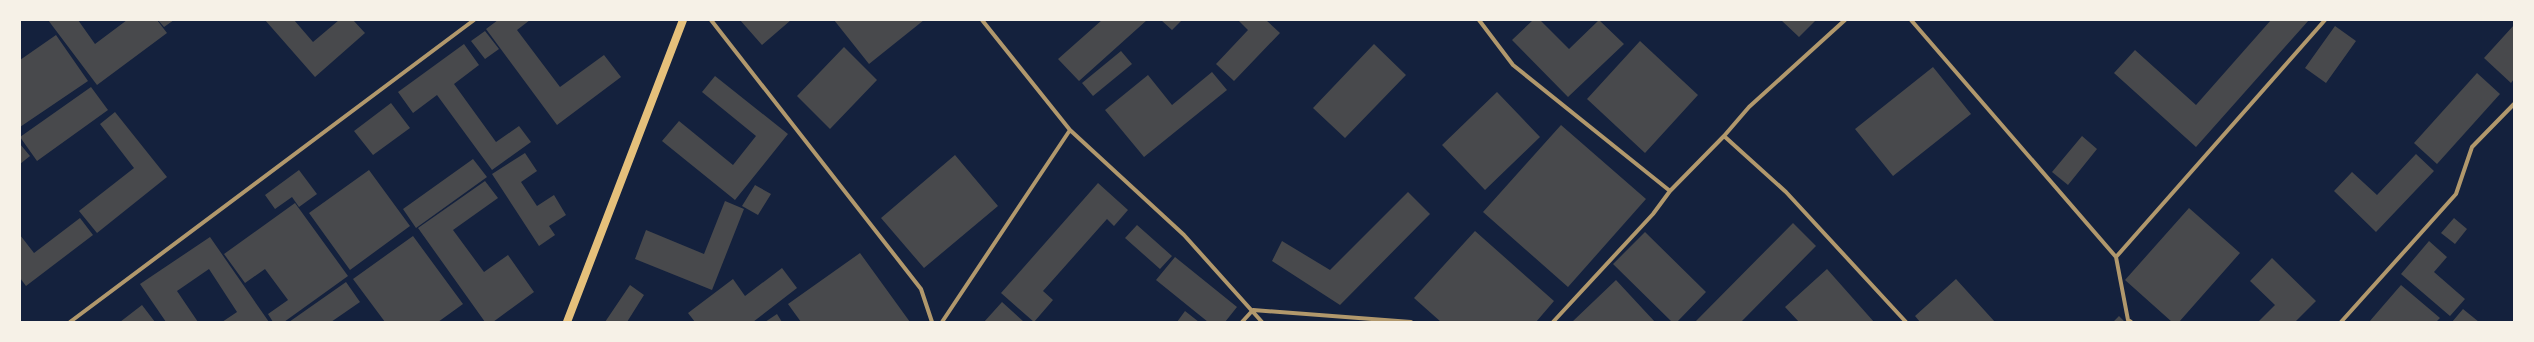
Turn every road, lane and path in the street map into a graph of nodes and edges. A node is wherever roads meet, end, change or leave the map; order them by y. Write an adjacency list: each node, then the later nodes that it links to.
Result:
1 (474, 20): 16 (street)
2 (683, 20): 15 (main road)
3 (711, 20): 17 (street)
4 (982, 20): 10 (street)
5 (1479, 20): 12 (street)
6 (1845, 20): 11 (street)
7 (1911, 20): 13 (street)
8 (2325, 20): 13 (street)
9 (2514, 104): 25 (street)
10 (1070, 130): 14 (street); 18 (street)
11 (1724, 136): 12 (street); 23 (street)
12 (1670, 192): 22 (street)
13 (2116, 257): 24 (street)
14 (1253, 310): 19 (street); 20 (street); 21 (street)
15 (566, 320)
16 (70, 322)
17 (932, 322)
18 (942, 322)
19 (1242, 322)
20 (1262, 322)
21 (1411, 322)
22 (1552, 322)
23 (1906, 322)
24 (2131, 322)
25 (2341, 322)

